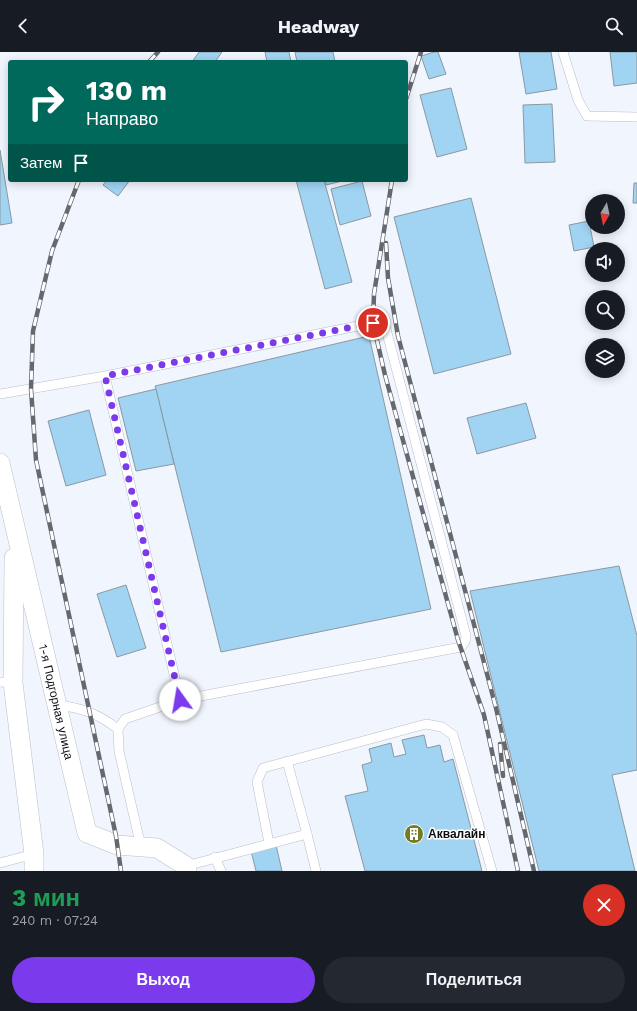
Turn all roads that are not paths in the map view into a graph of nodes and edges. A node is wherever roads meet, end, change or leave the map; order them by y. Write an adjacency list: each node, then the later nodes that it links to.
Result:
1 (563, 52): 2 (lane)
2 (637, 117)
3 (105, 376): 4 (lane); 8 (lane); 8 (lane)
4 (0, 394)
5 (0, 463): 6 (street, 1-я Подгорная улица)
6 (14, 526): 7 (street); 9 (street, 1-я Подгорная улица)
7 (7, 683): 16 (street)
8 (180, 700): 10 (lane)
9 (56, 705): 10 (lane); 14 (street, 1-я Подгорная улица)
10 (118, 729): 14 (lane)
11 (287, 761): 12 (lane); 13 (lane); 21 (lane)
12 (307, 834): 13 (lane); 20 (lane)
13 (270, 843): 15 (lane)
14 (141, 847): 18 (street, 1-я Подгорная улица)
15 (215, 857): 18 (lane); 19 (lane)
16 (34, 862): 17 (lane)
17 (0, 863)
18 (187, 869)
19 (221, 871)
20 (316, 871)
21 (492, 871)

